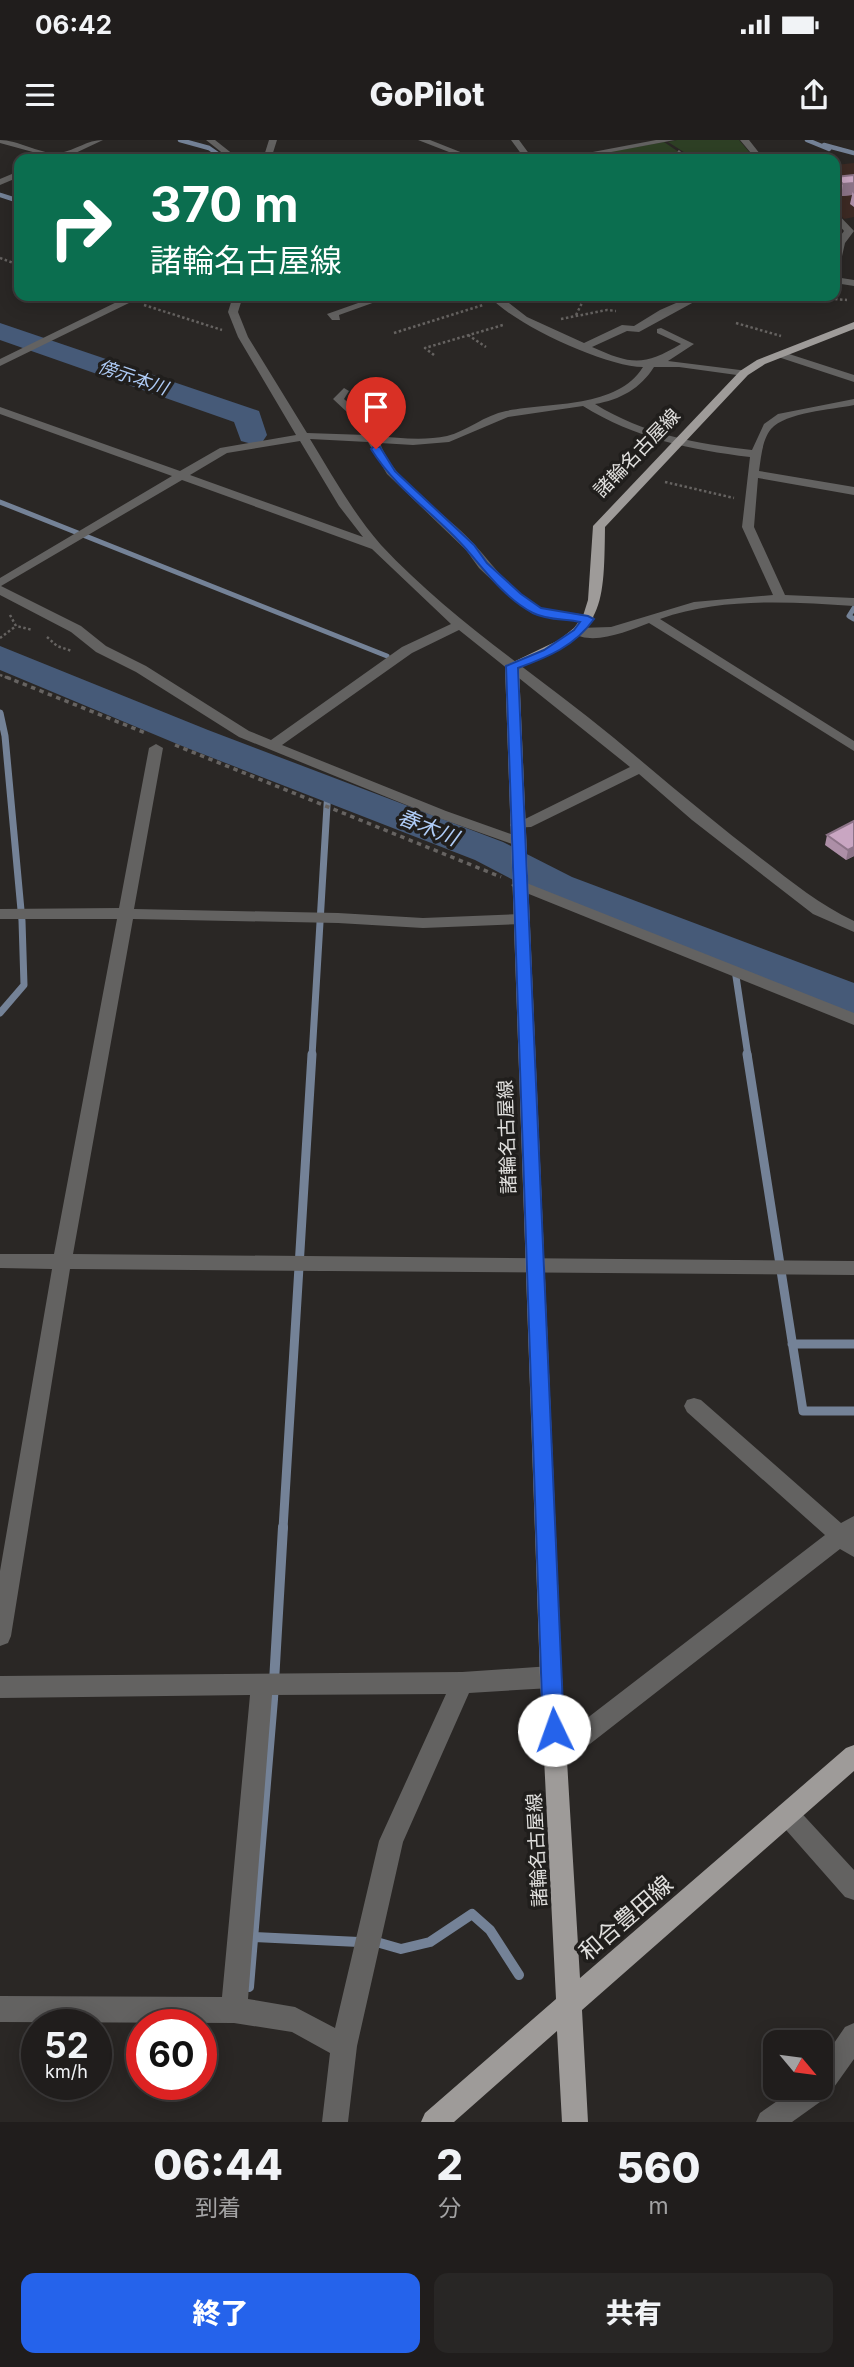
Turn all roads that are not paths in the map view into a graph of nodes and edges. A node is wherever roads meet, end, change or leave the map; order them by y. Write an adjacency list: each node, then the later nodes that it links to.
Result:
1 (0, 140): 7 (street)
2 (99, 140): 8 (street)
3 (210, 140): 9 (street)
4 (422, 140): 10 (street)
5 (671, 140): 11 (street)
6 (744, 140): 12 (street)
7 (44, 154)
8 (70, 154)
9 (228, 154)
10 (460, 154)
11 (589, 154)
12 (756, 154)
13 (840, 220): 14 (street)
14 (840, 243)
15 (840, 243): 16 (street)
16 (845, 271)
17 (125, 301): 27 (street)
18 (236, 301): 35 (street)
19 (372, 301): 22 (street)
20 (500, 301): 25 (street)
21 (689, 301): 25 (street)
22 (336, 318)
23 (854, 325): 26 (main road, 諸輪名古屋線)
24 (661, 331): 28 (street)
25 (583, 346): 28 (street)
26 (782, 355): 29 (main road, 諸輪名古屋線); 30 (street)
27 (0, 363)
28 (654, 363): 29 (street); 33 (street)
29 (744, 373): 37 (main road, 諸輪名古屋線)
30 (854, 379)
31 (344, 391): 36 (street)
32 (854, 402): 38 (street)
33 (586, 403): 36 (street); 37 (street)
34 (0, 410): 40 (street)
35 (306, 437): 36 (street); 40 (street); 42 (street)
36 (373, 439): 48 (street)
37 (681, 442): 38 (street); 48 (main road, 諸輪名古屋線)
38 (757, 454): 39 (street)
39 (754, 474): 41 (street); 45 (street)
40 (180, 476): 42 (street); 43 (street)
41 (854, 491)
42 (376, 546): 49 (street)
43 (0, 583)
44 (0, 590): 53 (street)
45 (780, 597): 46 (street); 47 (street)
46 (854, 602)
47 (650, 618): 50 (street); 54 (street)
48 (588, 619): 50 (main road, 諸輪名古屋線)
49 (460, 625): 51 (street); 53 (street)
50 (578, 632): 51 (main road, 諸輪名古屋線)
51 (512, 666): 55 (street); 56 (main road, 諸輪名古屋線)
52 (157, 741): 60 (street)
53 (274, 744): 57 (street)
54 (854, 747)
55 (640, 768): 56 (street); 62 (street)
56 (517, 825): 57 (main road, 諸輪名古屋線)
57 (518, 844): 58 (main road, 諸輪名古屋線)
58 (519, 881): 61 (main road, 諸輪名古屋線); 63 (street)
59 (0, 914): 60 (street)
60 (127, 914): 61 (street); 65 (street)
61 (521, 919): 66 (main road, 諸輪名古屋線)
62 (854, 927)
63 (854, 1019)
64 (0, 1261): 65 (street)
65 (62, 1262): 66 (street); 70 (street)
66 (535, 1264): 67 (street); 71 (main road, 諸輪名古屋線)
67 (854, 1268)
68 (694, 1406): 69 (street)
69 (850, 1536): 76 (street)
70 (0, 1636)
71 (551, 1677): 72 (street); 76 (main road, 諸輪名古屋線)
72 (462, 1683): 73 (street); 83 (street)
73 (262, 1685): 74 (street); 81 (street)
74 (0, 1687)
75 (854, 1756): 77 (main road, 和合豊田線)
76 (555, 1757): 79 (main road, 諸輪名古屋線)
77 (787, 1814): 78 (street); 79 (main road, 和合豊田線)
78 (854, 1888)
79 (568, 2006): 87 (main road, 和合豊田線); 88 (main road, 諸輪名古屋線)
80 (0, 2010): 81 (street)
81 (234, 2010): 83 (street)
82 (854, 2036): 84 (street)
83 (344, 2046): 86 (street)
84 (833, 2067)
85 (800, 2100): 89 (street)
86 (335, 2122)
87 (434, 2122)
88 (575, 2122)
89 (769, 2122)

